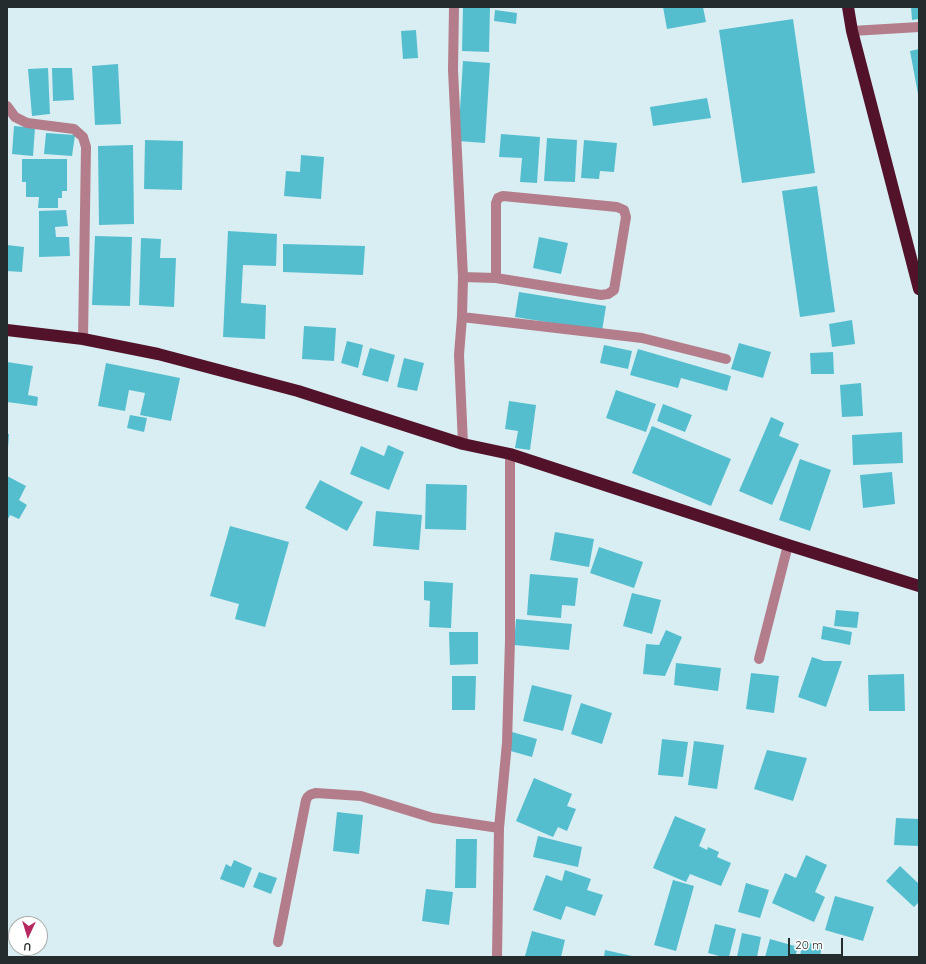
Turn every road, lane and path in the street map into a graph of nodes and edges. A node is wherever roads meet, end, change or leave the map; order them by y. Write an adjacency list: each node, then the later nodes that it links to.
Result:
1 (454, 7): 6 (street)
2 (848, 7): 4 (highway)
3 (919, 27): 4 (street)
4 (852, 30): 8 (highway)
5 (7, 106): 11 (street)
6 (463, 277): 7 (street); 9 (street)
7 (496, 278): 7 (street)
8 (919, 289)
9 (462, 317): 12 (street); 13 (street)
10 (7, 330): 11 (highway)
11 (83, 339): 13 (highway)
12 (726, 358)
13 (463, 444): 14 (highway)
14 (510, 454): 15 (highway); 18 (street)
15 (788, 545): 16 (highway); 17 (street)
16 (919, 586)
17 (759, 659)
18 (499, 828): 19 (street); 20 (street)
19 (278, 942)
20 (497, 957)

